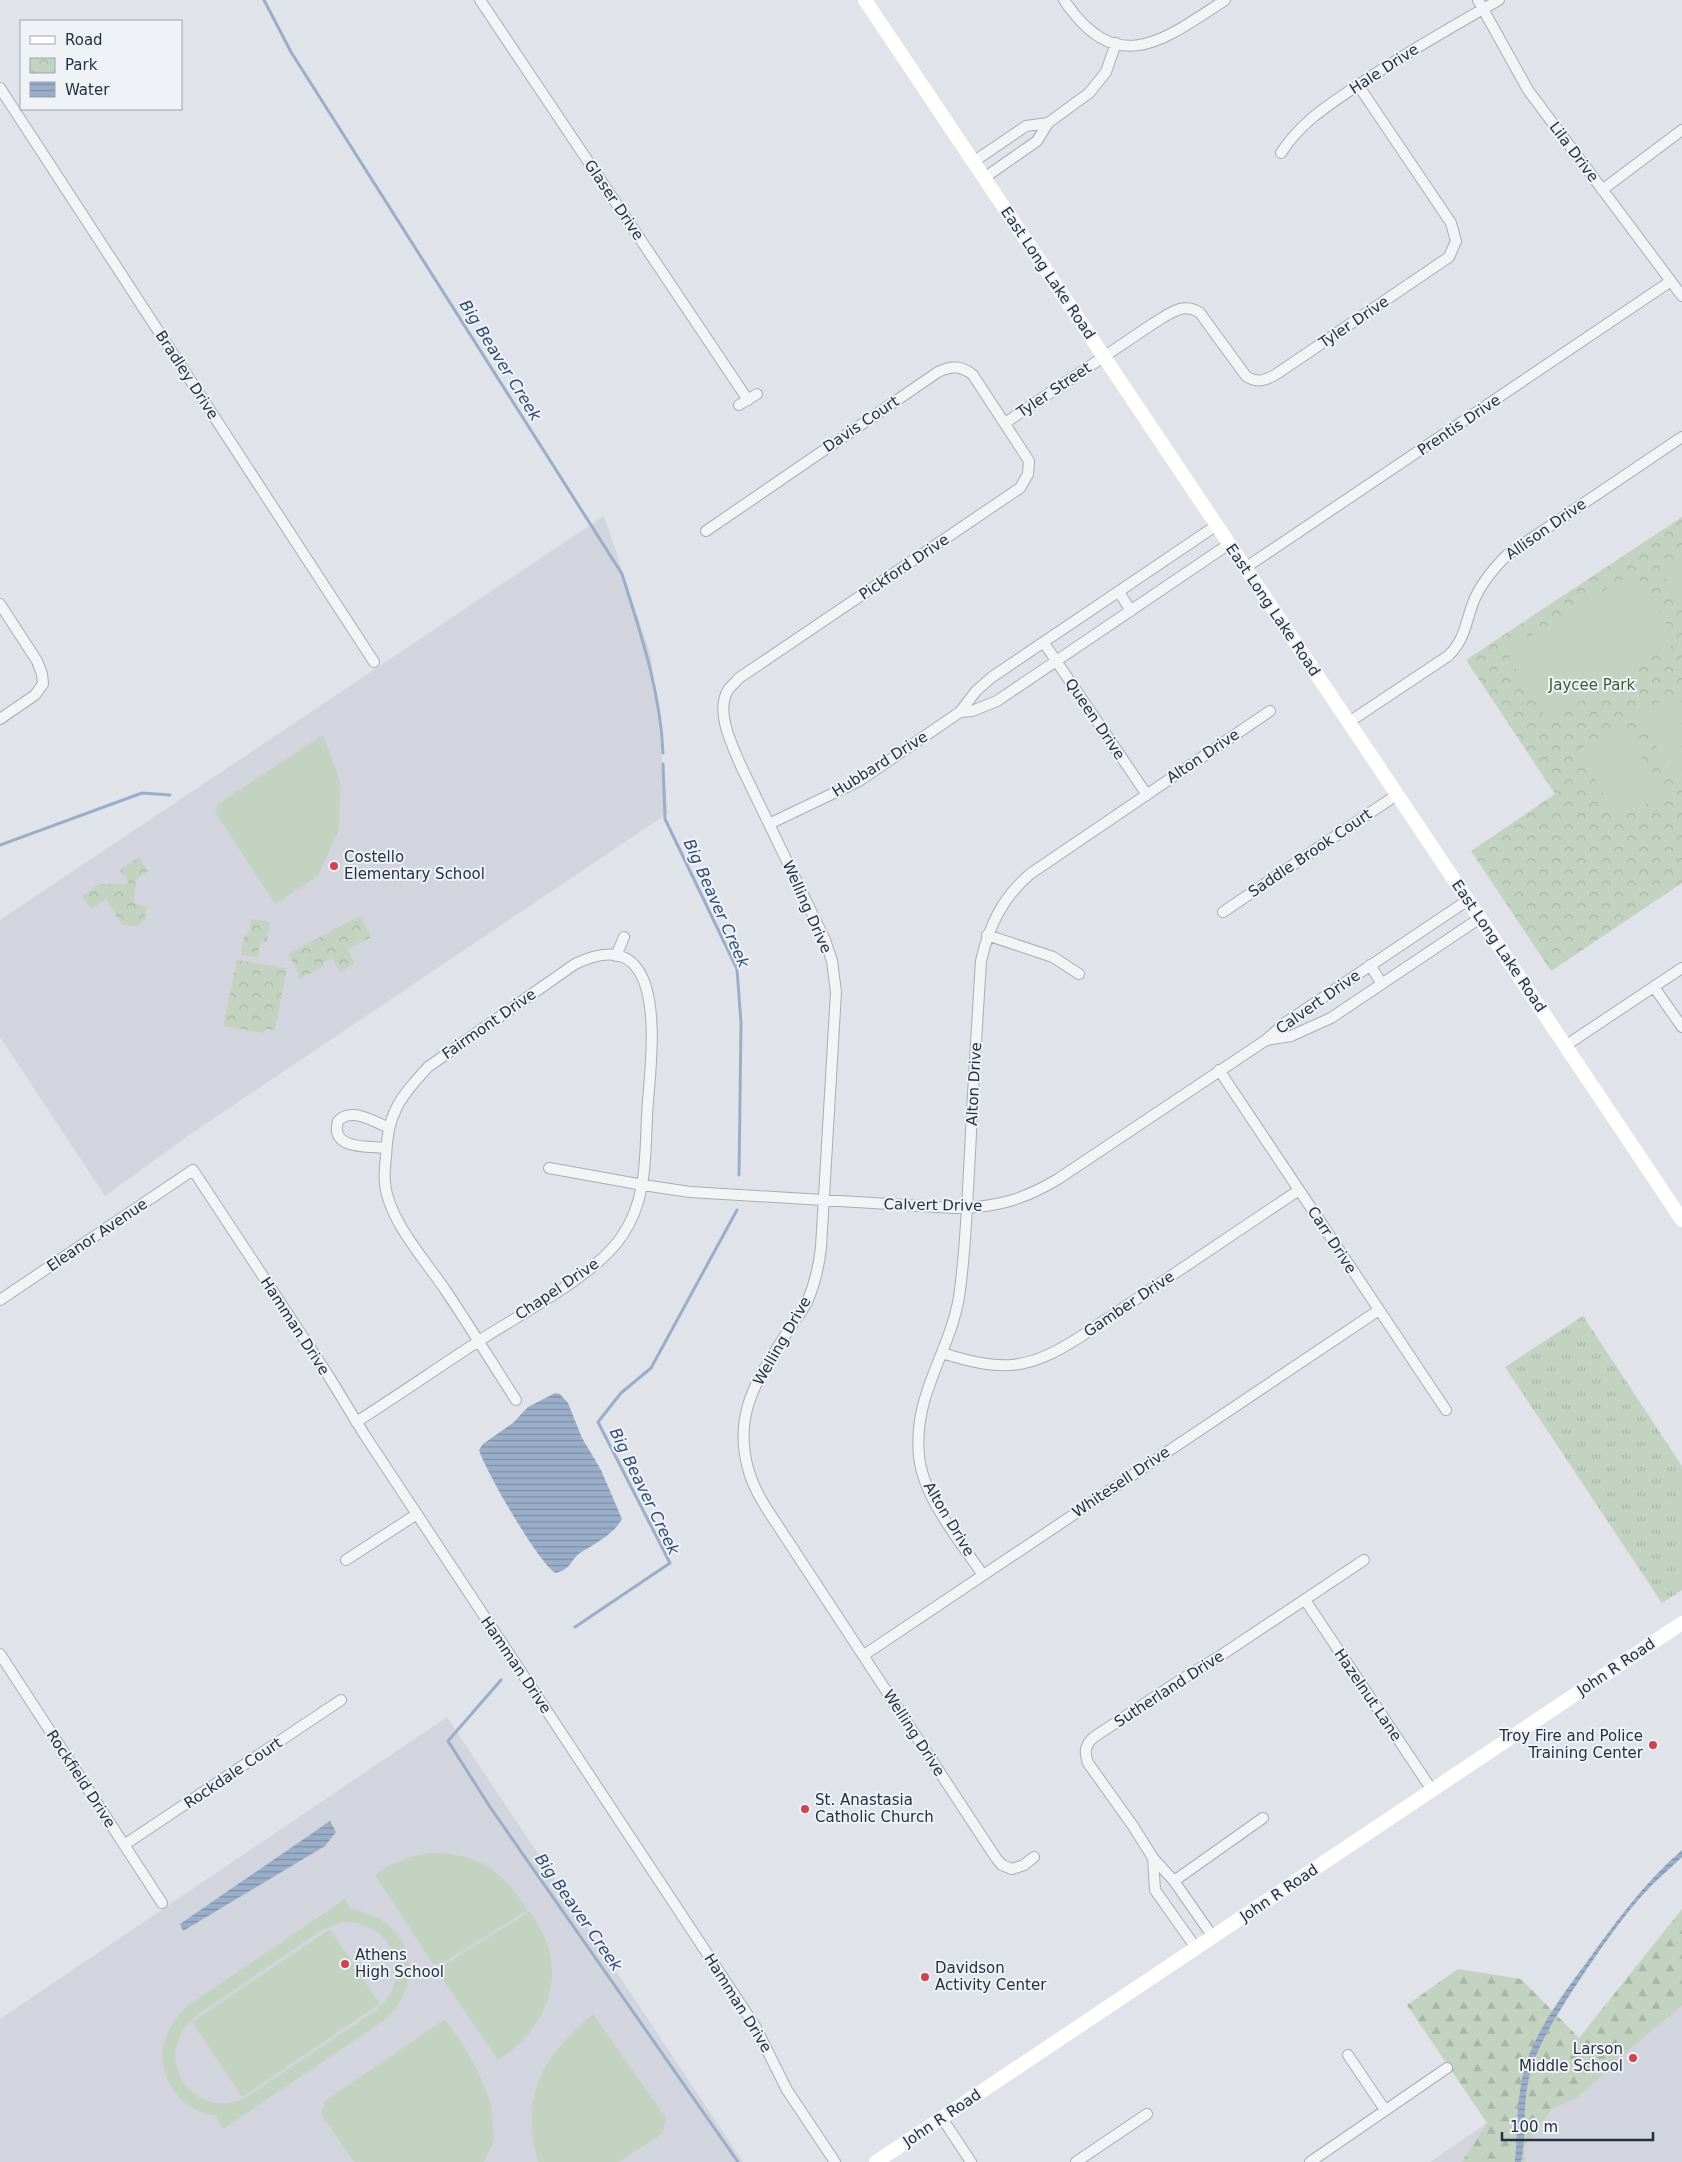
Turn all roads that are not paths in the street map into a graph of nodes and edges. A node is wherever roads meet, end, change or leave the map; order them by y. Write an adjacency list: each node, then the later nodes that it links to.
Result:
1 (480, 0): 19 (street, Glaser Drive)
2 (864, 0): 13 (main road, East Long Lake Road)
3 (1064, 0): 7 (street)
4 (1225, 0): 7 (street)
5 (1499, 0): 6 (street, Hale Drive)
6 (1480, 5): 8 (street, Hale Drive); 15 (street, Lila Drive)
7 (1116, 43): 10 (street)
8 (1358, 85): 12 (street, Hale Drive); 18 (street, Tyler Drive)
9 (0, 88): 31 (street, Bradley Drive)
10 (1048, 123): 13 (street); 14 (street)
11 (1682, 130): 15 (street)
12 (1281, 153)
13 (973, 162): 14 (main road, East Long Lake Road)
14 (984, 178): 18 (main road, East Long Lake Road)
15 (1602, 190): 16 (street, Lila Drive)
16 (1671, 281): 17 (street, Lila Drive); 25 (street, Prentis Drive)
17 (1682, 296)
18 (1103, 357): 20 (street, Tyler Street); 22 (main road, East Long Lake Road)
19 (757, 394)
20 (1005, 422): 23 (street, Davis Court); 32 (street, Pickford Drive)
21 (1682, 438): 36 (street, Allison Drive)
22 (1216, 525): 24 (main road, East Long Lake Road); 26 (street, Hubbard Drive)
23 (706, 531)
24 (1229, 544): 25 (main road, East Long Lake Road); 28 (street, Hubbard Drive)
25 (1245, 568): 36 (main road, East Long Lake Road)
26 (1119, 592): 28 (street); 29 (street, Hubbard Drive)
27 (0, 604): 35 (street)
28 (1131, 611): 30 (street, Hubbard Drive)
29 (1044, 643): 30 (street, Queen Drive); 34 (street, Hubbard Drive)
30 (1056, 661): 34 (street, Hubbard Drive); 38 (street, Queen Drive)
31 (374, 662)
32 (728, 691): 39 (street, Welling Drive)
33 (1270, 711): 38 (street, Alton Drive)
34 (960, 712): 39 (street, Hubbard Drive)
35 (0, 719)
36 (1349, 722): 37 (main road, East Long Lake Road)
37 (1398, 794): 40 (main road, East Long Lake Road); 41 (street, Saddle Brook Court)
38 (1147, 795): 43 (street, Alton Drive)
39 (769, 824): 61 (street, Welling Drive)
40 (1468, 900): 42 (main road, East Long Lake Road); 46 (street, Calvert Drive)
41 (1223, 912)
42 (1480, 918): 49 (street, Calvert Drive); 53 (main road, East Long Lake Road)
43 (987, 935): 48 (street); 62 (street, Alton Drive)
44 (624, 937): 45 (street)
45 (616, 956): 55 (street, Fairmont Drive); 59 (street, Chapel Drive)
46 (1370, 965): 49 (street, Calvert Drive); 52 (street, Calvert Drive)
47 (1682, 968): 50 (street)
48 (1079, 974)
49 (1382, 984): 52 (street, Calvert Drive)
50 (1654, 987): 51 (street); 53 (street)
51 (1682, 1027)
52 (1266, 1040): 54 (street, Calvert Drive)
53 (1566, 1046): 63 (main road, East Long Lake Road)
54 (1219, 1070): 60 (street, Carr Drive); 62 (street, Calvert Drive)
55 (389, 1128): 56 (street, Fairmont Drive); 56 (street)
56 (386, 1148): 66 (street, Fairmont Drive)
57 (549, 1168): 59 (street, Calvert Drive)
58 (193, 1170): 64 (street, Eleanor Avenue); 70 (street, Hamman Drive)
59 (643, 1185): 61 (street, Calvert Drive); 66 (street, Chapel Drive)
60 (1299, 1190): 65 (street, Carr Drive); 67 (street, Gamber Drive)
61 (823, 1200): 62 (street, Calvert Drive); 78 (street, Welling Drive)
62 (967, 1208): 67 (street, Alton Drive)
63 (1682, 1220)
64 (0, 1300)
65 (1378, 1310): 69 (street, Carr Drive); 74 (street, Whitesell Drive)
66 (478, 1341): 68 (street, Fairmont Drive); 70 (street, Chapel Drive)
67 (942, 1353): 74 (street, Alton Drive)
68 (516, 1400)
69 (1446, 1410)
70 (356, 1422): 71 (street, Hamman Drive)
71 (417, 1514): 72 (street); 94 (street, Hamman Drive)
72 (346, 1560)
73 (1364, 1560): 75 (street, Sutherland Drive)
74 (983, 1575): 78 (street, Whitesell Drive)
75 (1305, 1600): 80 (street, Hazelnut Lane); 84 (street, Sutherland Drive)
76 (1682, 1623): 80 (main road, John R Road)
77 (0, 1654): 82 (street, Rockfield Drive)
78 (864, 1655): 83 (street, Welling Drive)
79 (341, 1700): 82 (street, Rockdale Court)
80 (1432, 1790): 87 (main road, John R Road)
81 (1263, 1818): 85 (street)
82 (124, 1845): 86 (street, Rockfield Drive)
83 (1034, 1857)
84 (1153, 1858): 85 (street, Sutherland Drive); 88 (street, Sutherland Drive)
85 (1174, 1881): 87 (street, Sutherland Drive)
86 (162, 1903)
87 (1213, 1937): 88 (main road, John R Road)
88 (1196, 1948): 93 (main road, John R Road)
89 (1348, 2056): 91 (street)
90 (1446, 2068): 91 (street)
91 (1384, 2110): 98 (street)
92 (1148, 2114): 97 (street)
93 (942, 2118): 95 (main road, John R Road); 96 (street)
94 (835, 2162)
95 (876, 2162)
96 (971, 2162)
97 (1076, 2162)
98 (1310, 2162)

